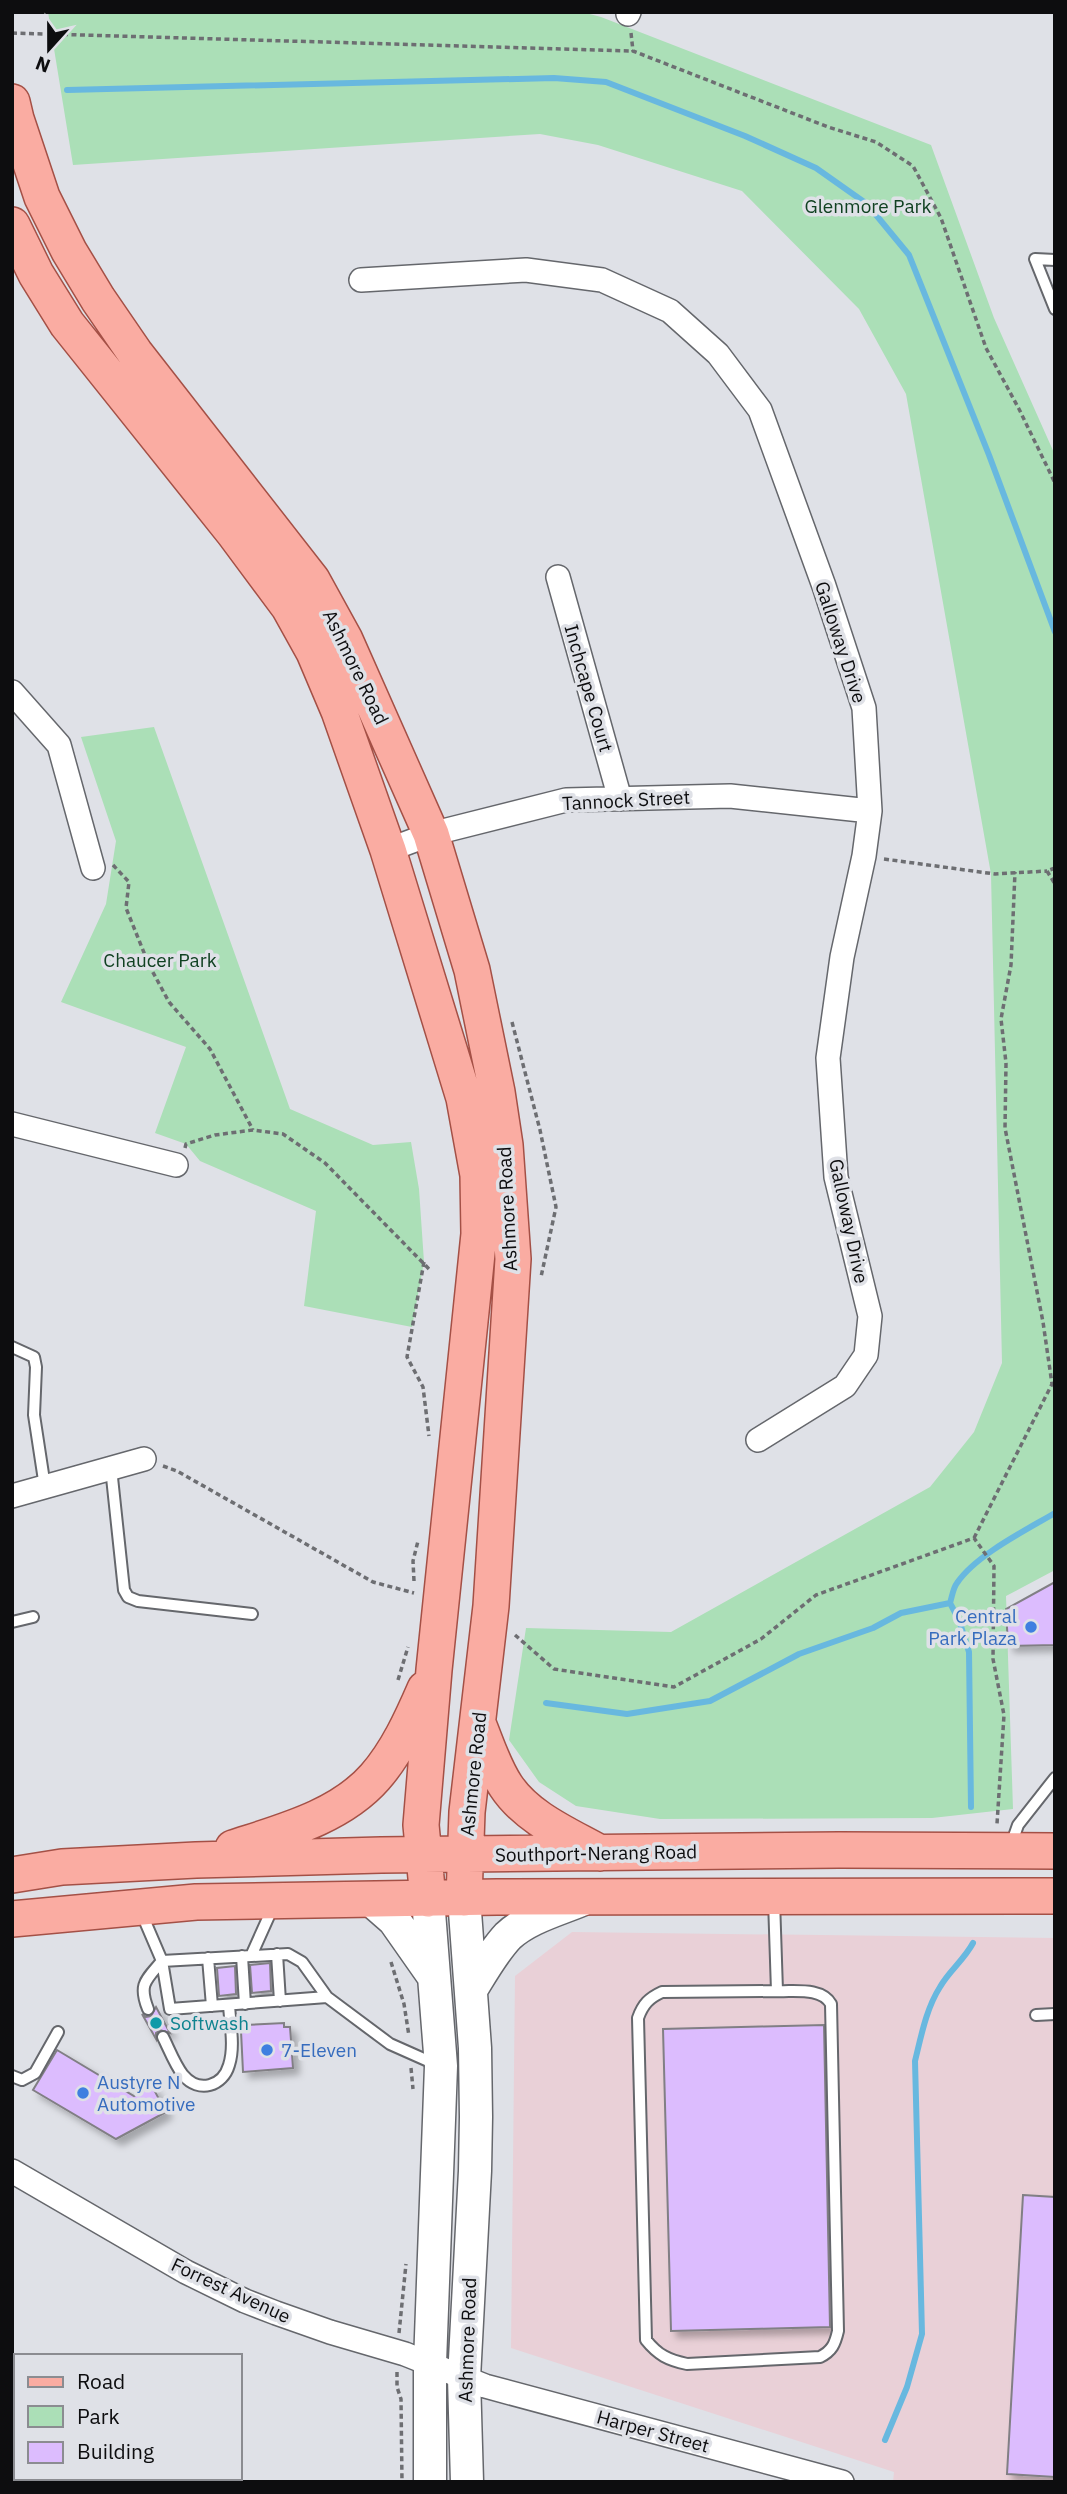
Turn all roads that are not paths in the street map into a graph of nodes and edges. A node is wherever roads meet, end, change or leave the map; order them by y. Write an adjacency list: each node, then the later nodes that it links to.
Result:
1 (12, 102): 10 (main road, Ashmore Road)
2 (12, 225): 11 (main road, Ashmore Road)
3 (1055, 260): 5 (lane)
4 (361, 280): 9 (street, Galloway Drive)
5 (1055, 309)
6 (558, 577): 8 (street, Inchcape Court)
7 (12, 691): 12 (street)
8 (620, 799): 9 (street, Tannock Street); 10 (street, Tannock Street)
9 (870, 811): 16 (street, Galloway Drive)
10 (431, 834): 11 (street, Tannock Street); 25 (main road, Ashmore Road)
11 (388, 850): 24 (main road, Ashmore Road)
12 (93, 868)
13 (12, 1124): 14 (street)
14 (176, 1165)
15 (12, 1347): 19 (lane)
16 (758, 1440)
17 (144, 1459): 18 (street)
18 (111, 1468): 19 (street); 21 (lane)
19 (45, 1487): 20 (street)
20 (12, 1496)
21 (252, 1614)
22 (33, 1617): 23 (lane)
23 (12, 1622)
24 (434, 1670): 29 (main road, Ashmore Road); 32 (main road)
25 (477, 1723): 30 (main road, Ashmore Road); 31 (main road)
26 (1055, 1778): 27 (lane)
27 (1002, 1851): 28 (main road, Southport-Nerang Road); 31 (main road, Southport-Nerang Road)
28 (1055, 1851)
29 (423, 1855): 30 (main road, Southport-Nerang Road); 32 (main road, Southport-Nerang Road); 39 (main road, Ashmore Road)
30 (465, 1855): 31 (main road, Southport-Nerang Road); 37 (main road, Ashmore Road)
31 (603, 1855)
32 (197, 1860): 33 (main road, Southport-Nerang Road)
33 (12, 1875)
34 (1055, 1896): 36 (main road)
35 (589, 1897): 36 (main road); 37 (main road); 48 (main road)
36 (774, 1897): 49 (lane)
37 (464, 1898): 39 (main road); 48 (main road, Ashmore Road)
38 (370, 1899): 39 (main road); 40 (main road); 47 (main road)
39 (428, 1899): 47 (main road, Ashmore Road)
40 (276, 1900): 41 (main road); 44 (lane)
41 (139, 1906): 42 (main road); 46 (lane)
42 (12, 1919)
43 (277, 1954): 44 (lane); 50 (lane); 51 (lane)
44 (247, 1956): 45 (lane); 52 (lane)
45 (208, 1958): 46 (lane); 54 (lane)
46 (162, 1961): 54 (lane); 55 (lane)
47 (435, 1978): 60 (main road, Ashmore Road)
48 (471, 1990): 64 (main road, Ashmore Road)
49 (777, 1991): 49 (lane)
50 (327, 1997): 51 (lane); 60 (lane)
51 (280, 2001): 52 (lane)
52 (245, 2004): 53 (lane)
53 (229, 2005): 54 (lane); 59 (lane)
54 (212, 2006)
55 (148, 2010)
56 (1055, 2014): 57 (lane)
57 (1036, 2015)
58 (58, 2032): 61 (lane)
59 (163, 2037)
60 (441, 2066): 63 (main road, Ashmore Road)
61 (12, 2076)
62 (12, 2171): 63 (street, Forrest Avenue)
63 (430, 2363): 64 (street, Forrest Avenue); 65 (main road, Ashmore Road)
64 (464, 2378): 66 (main road, Ashmore Road); 67 (street, Harper Street)
65 (430, 2482)
66 (467, 2482)
67 (842, 2482)

